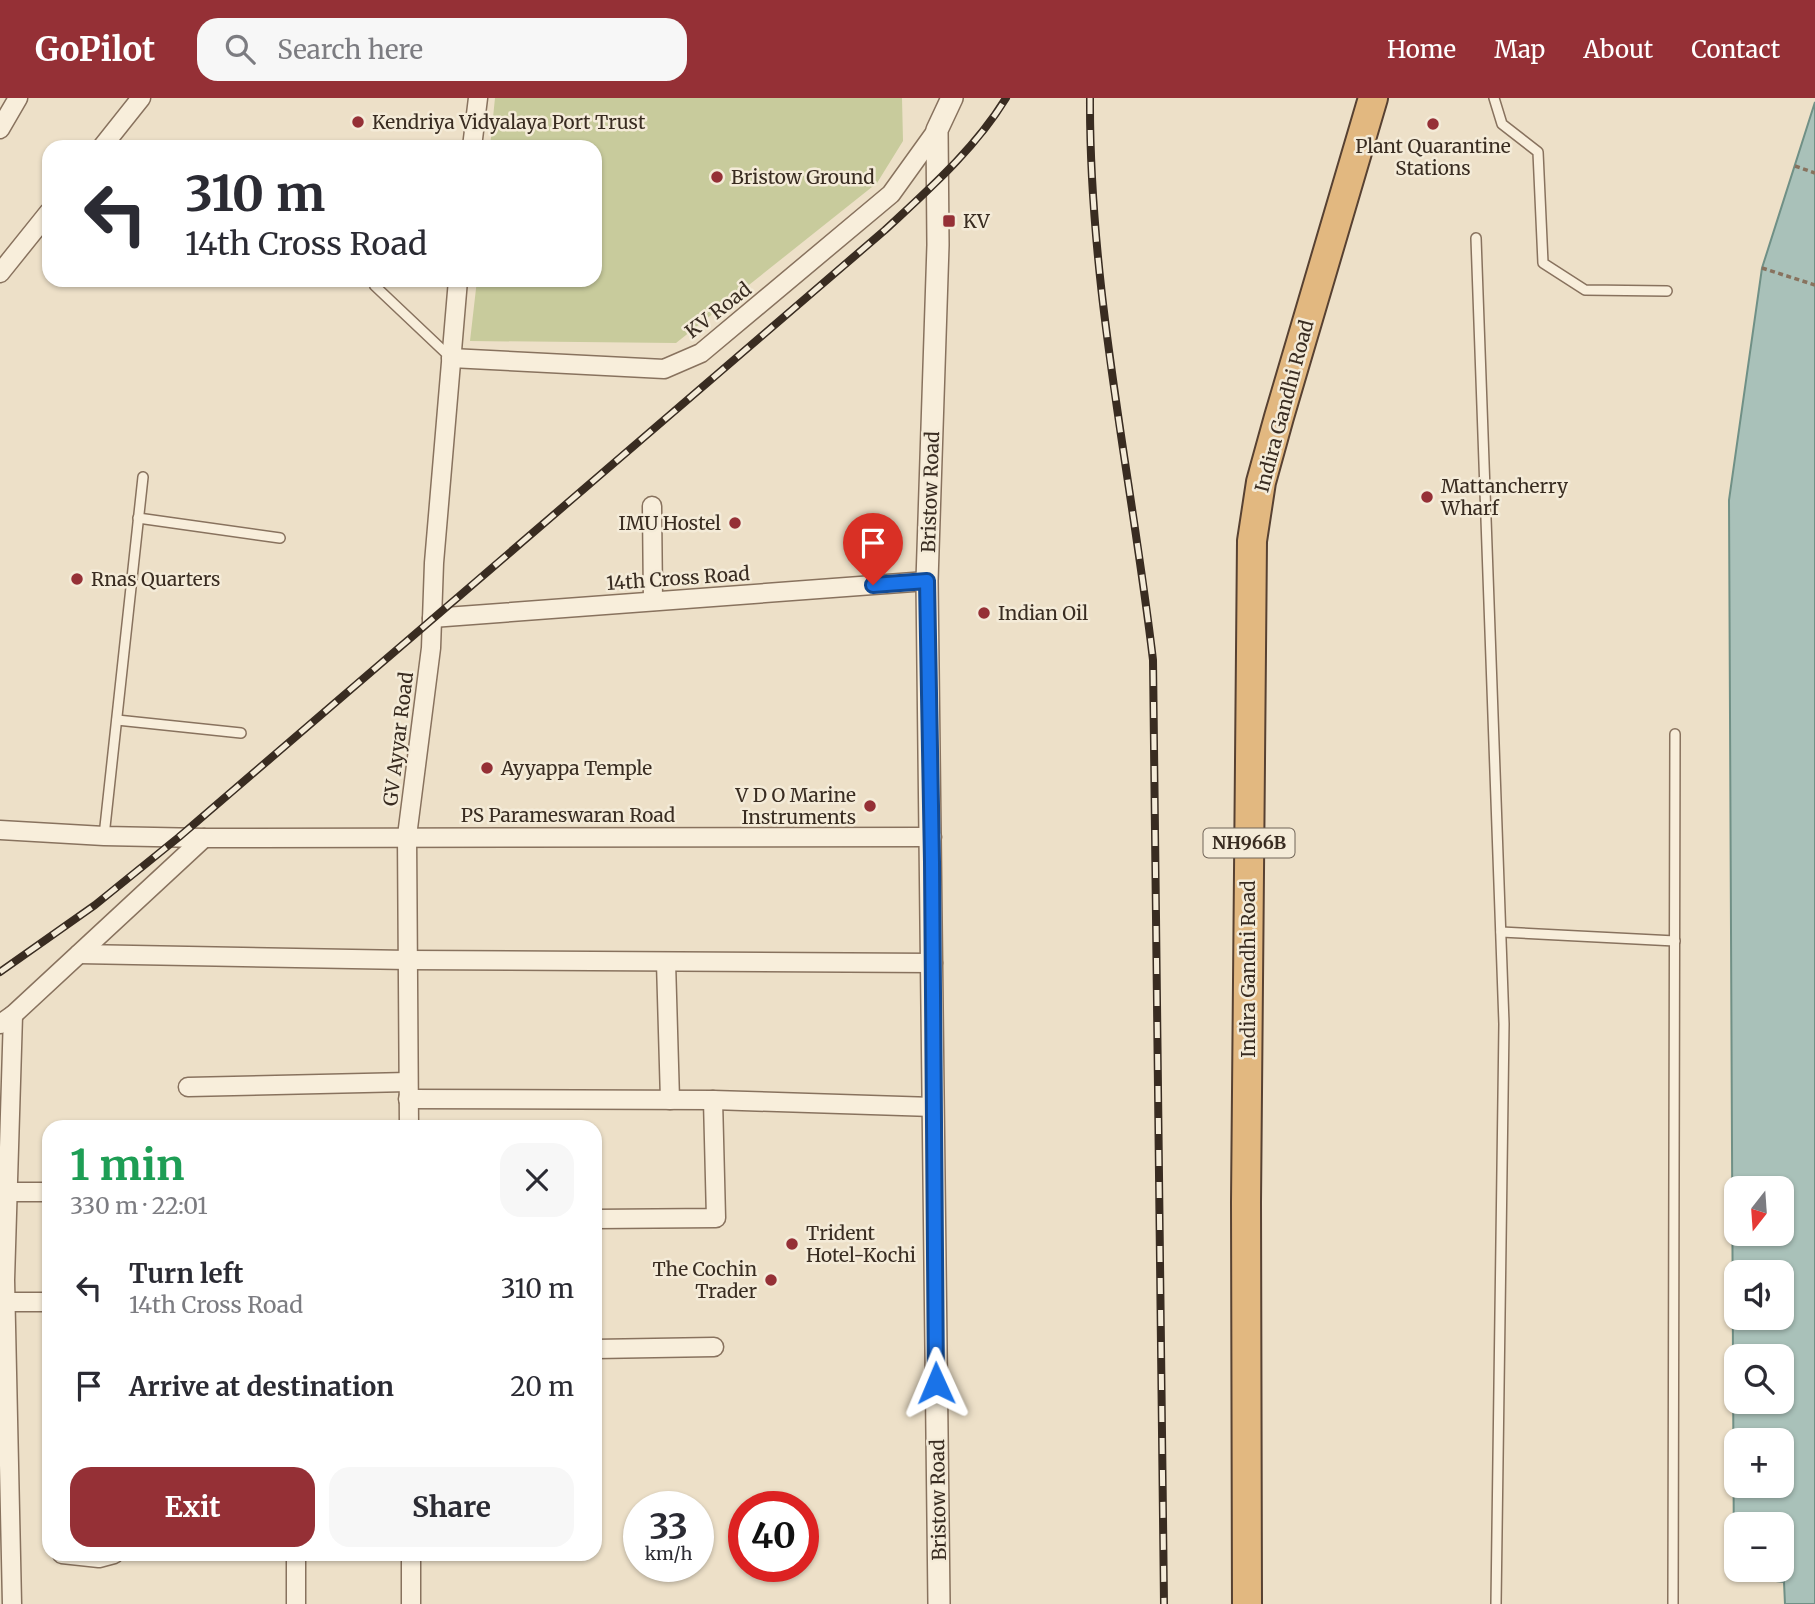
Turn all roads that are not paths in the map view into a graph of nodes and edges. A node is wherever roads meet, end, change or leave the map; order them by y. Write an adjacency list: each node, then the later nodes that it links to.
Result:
1 (18, 98): 7 (street)
2 (141, 98): 9 (street)
3 (478, 98): 10 (street)
4 (952, 98): 8 (street, Bristow Road)
5 (1373, 98): 62 (highway, Indira Gandhi Road / NH966B)
6 (1493, 98): 16 (lane)
7 (0, 129)
8 (937, 130): 17 (street, KV Road); 22 (street, Bristow Road)
9 (108, 140)
10 (472, 140)
11 (42, 221): 13 (street)
12 (1476, 238): 33 (lane)
13 (0, 274)
14 (376, 287): 17 (lane)
15 (457, 287): 17 (street)
16 (1667, 290)
17 (451, 358): 24 (street, GV Ayyar Road)
18 (143, 477): 20 (lane)
19 (652, 506): 23 (street)
20 (138, 518): 21 (lane); 25 (lane)
21 (280, 538)
22 (927, 581): 23 (street, 14th Cross Road); 31 (street, Bristow Road)
23 (653, 601): 24 (street, 14th Cross Road)
24 (432, 618): 30 (street, GV Ayyar Road)
25 (117, 720): 26 (lane); 29 (lane)
26 (241, 733)
27 (1675, 734): 34 (lane)
28 (0, 830): 29 (street, PS Parameswaran Road)
29 (104, 836): 32 (street, PS Parameswaran Road)
30 (407, 836): 31 (street, PS Parameswaran Road); 32 (street, PS Parameswaran Road); 36 (street, GV Ayyar Road)
31 (932, 837): 38 (street, Bristow Road)
32 (204, 838): 35 (street)
33 (1501, 932): 34 (lane); 63 (lane)
34 (1675, 941): 64 (lane)
35 (79, 954): 36 (street); 39 (street)
36 (408, 960): 37 (street); 41 (street, GV Ayyar Road)
37 (666, 962): 38 (street); 42 (street)
38 (933, 963): 44 (street, Bristow Road)
39 (7, 1020): 46 (street)
40 (188, 1087): 41 (street)
41 (408, 1090): 42 (street); 45 (street, GV Ayyar Road)
42 (670, 1100): 43 (street)
43 (713, 1100): 44 (street); 48 (street)
44 (933, 1107): 61 (street, Bristow Road)
45 (409, 1120)
46 (8, 1192): 47 (street); 49 (street)
47 (42, 1192)
48 (602, 1219)
49 (3, 1280): 50 (street)
50 (6, 1301): 51 (street); 54 (street)
51 (42, 1302)
52 (714, 1347): 53 (street)
53 (602, 1349)
54 (4, 1380): 55 (street)
55 (5, 1475): 58 (street)
56 (296, 1561): 59 (street)
57 (411, 1561): 60 (street)
58 (12, 1604)
59 (296, 1604)
60 (411, 1604)
61 (939, 1604)
62 (1247, 1604)
63 (1496, 1604)
64 (1673, 1604)

